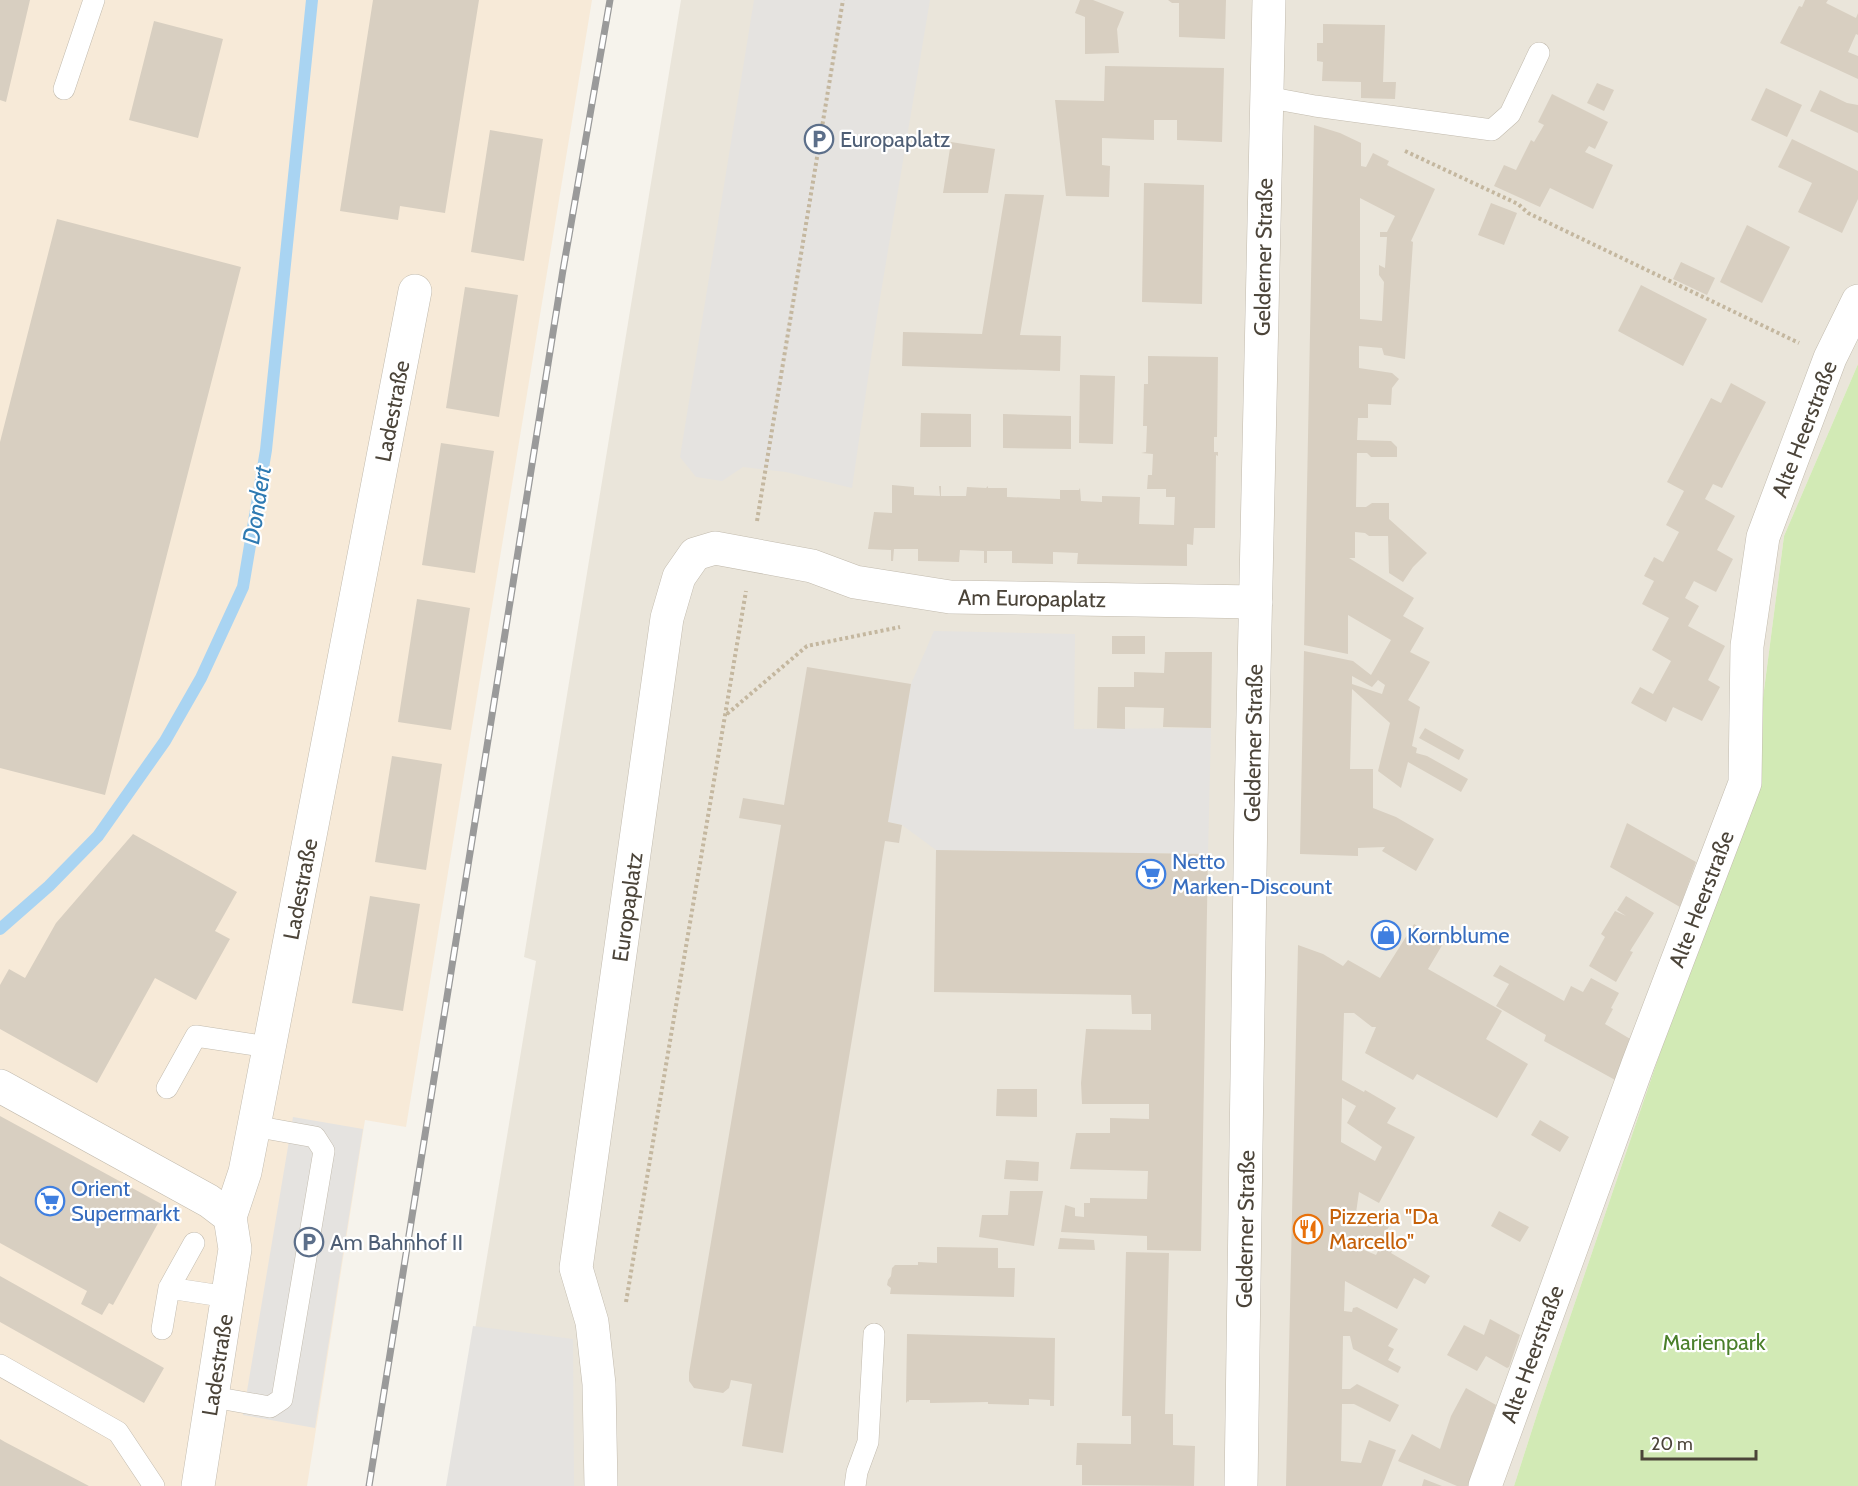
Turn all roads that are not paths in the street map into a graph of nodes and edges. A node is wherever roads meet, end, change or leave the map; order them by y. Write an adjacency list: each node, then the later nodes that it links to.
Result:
1 (94, 0): 4 (lane)
2 (1269, 0): 5 (street, Gelderner Straße)
3 (1539, 53): 5 (lane)
4 (64, 90)
5 (1266, 97): 9 (street, Gelderner Straße)
6 (415, 291): 10 (street, Ladestraße)
7 (1858, 301): 27 (street, Alte Heerstraße)
8 (812, 566): 9 (street, Am Europaplatz); 24 (street, Europaplatz)
9 (1256, 602): 26 (street, Gelderner Straße)
10 (270, 1047): 12 (lane); 13 (street, Ladestraße)
11 (0, 1086): 14 (street)
12 (167, 1088)
13 (254, 1126): 14 (street, Ladestraße); 21 (lane)
14 (230, 1217): 17 (street, Ladestraße)
15 (194, 1243): 16 (lane)
16 (169, 1288): 17 (lane); 18 (lane)
17 (228, 1297): 21 (street, Ladestraße)
18 (162, 1329)
19 (874, 1334): 25 (lane)
20 (0, 1365): 22 (lane)
21 (213, 1397): 23 (street, Ladestraße)
22 (154, 1486)
23 (198, 1486)
24 (600, 1486)
25 (855, 1486)
26 (1241, 1486)
27 (1485, 1486)

